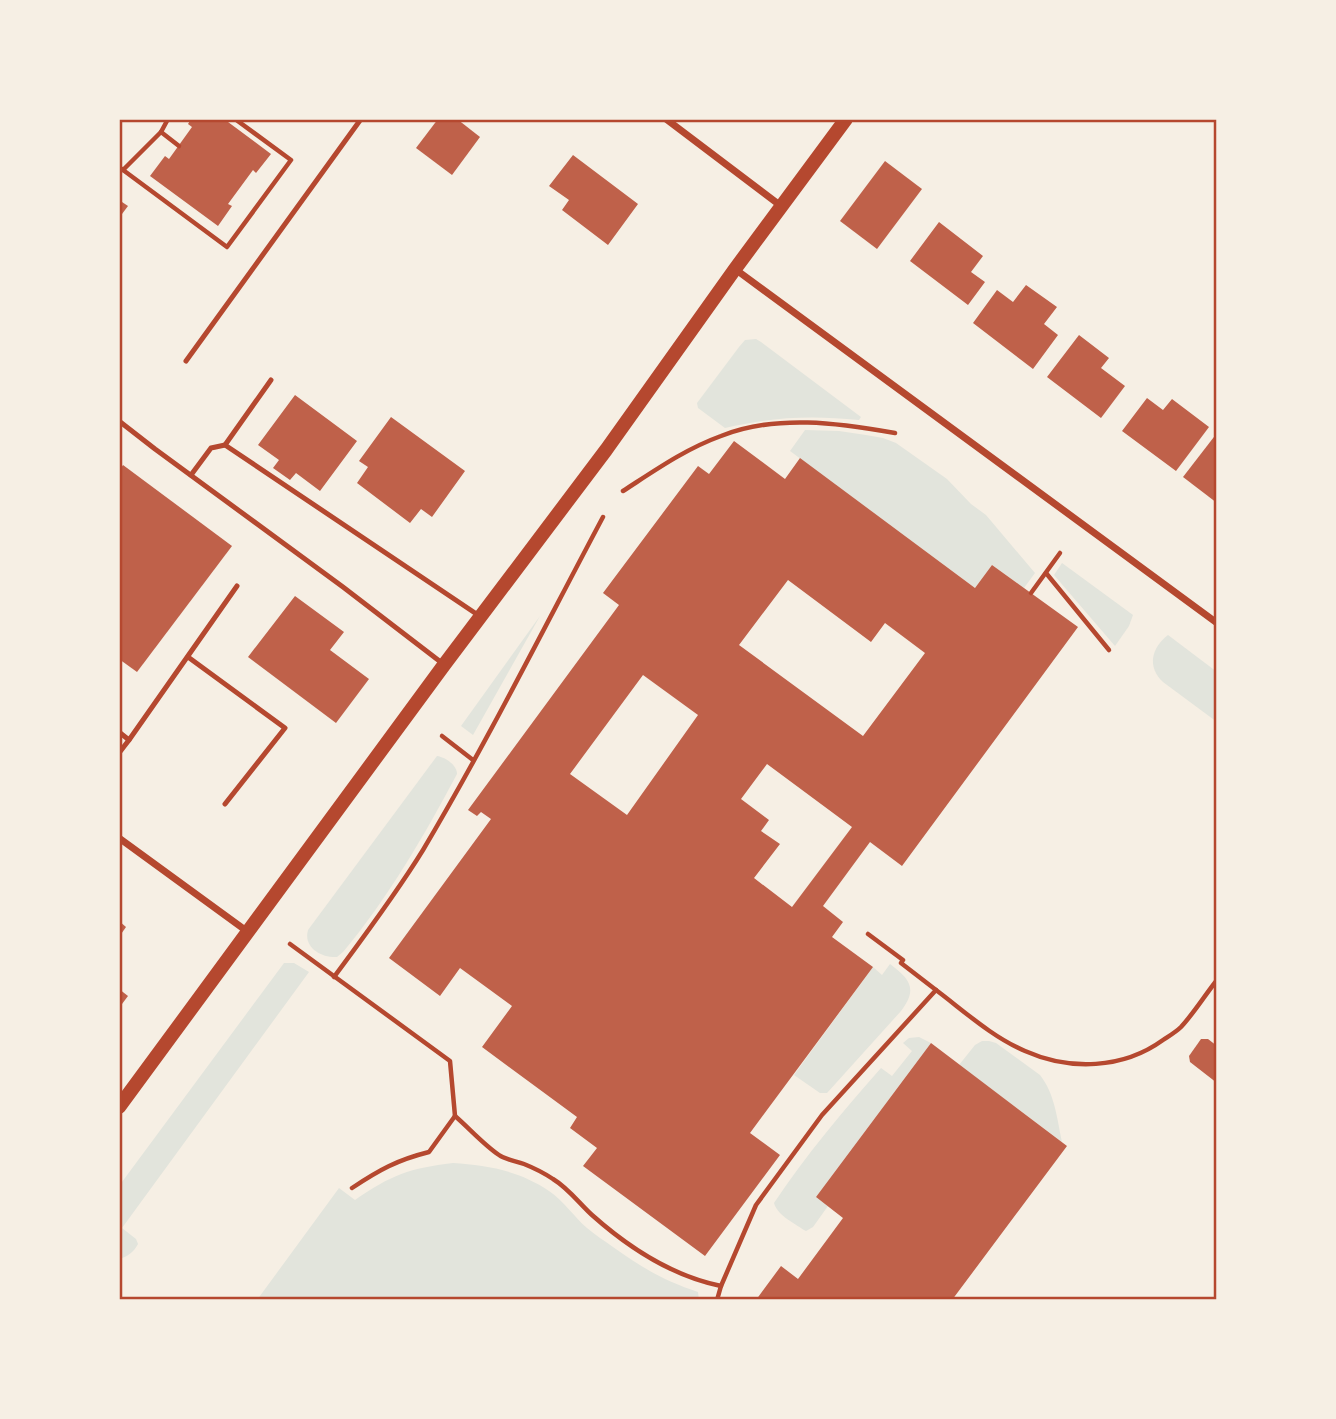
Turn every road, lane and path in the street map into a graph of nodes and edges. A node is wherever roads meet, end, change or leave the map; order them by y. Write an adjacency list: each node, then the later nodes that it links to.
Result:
1 (168, 119): 6 (path)
2 (235, 119): 8 (path)
3 (361, 119): 11 (lane)
4 (666, 119): 9 (street)
5 (846, 119): 9 (main road)
6 (161, 132): 7 (path); 8 (path)
7 (179, 146)
8 (121, 169)
9 (782, 206): 10 (main road)
10 (735, 269): 23 (main road); 24 (street)
11 (186, 360)
12 (271, 380): 15 (lane)
13 (119, 421): 16 (lane)
14 (895, 433): 17 (path)
15 (225, 445): 16 (lane); 23 (lane)
16 (191, 475): 27 (lane)
17 (623, 491)
18 (603, 517): 32 (path)
19 (1060, 554): 20 (path)
20 (1046, 573): 22 (path); 25 (path)
21 (237, 586): 26 (lane)
22 (1031, 593)
23 (480, 617): 27 (main road)
24 (1217, 623)
25 (1109, 650)
26 (188, 657): 30 (lane); 33 (lane)
27 (444, 665): 35 (main road)
28 (119, 732): 30 (lane)
29 (442, 736): 32 (path)
30 (129, 740): 31 (lane)
31 (119, 753)
32 (473, 760): 38 (path)
33 (225, 804)
34 (119, 838): 35 (street)
35 (247, 932): 41 (main road)
36 (868, 934): 40 (path)
37 (290, 944): 38 (path)
38 (334, 977): 42 (path)
39 (1217, 980): 40 (path)
40 (936, 990): 44 (path)
41 (119, 1107)
42 (455, 1116): 43 (path); 44 (path)
43 (352, 1188)
44 (721, 1286): 45 (path)
45 (717, 1300)

